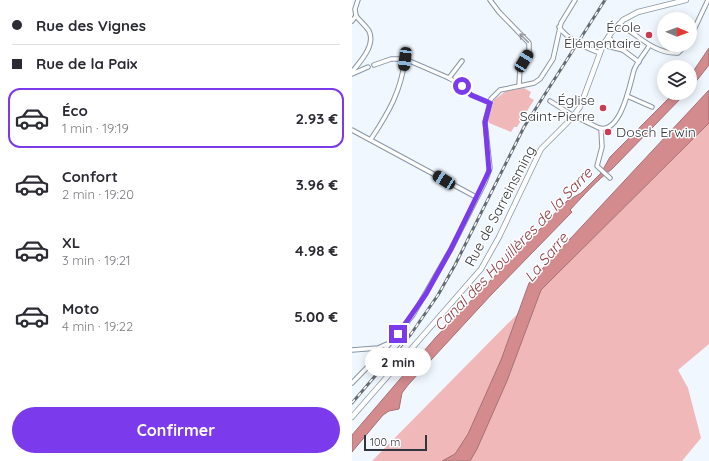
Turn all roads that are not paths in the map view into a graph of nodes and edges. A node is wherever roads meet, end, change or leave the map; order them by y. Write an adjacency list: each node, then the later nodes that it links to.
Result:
1 (358, 0): 6 (street)
2 (490, 0): 28 (street, one-way to 2)
3 (686, 0): 9 (street, Rue de Sarreinsming)
4 (708, 0): 8 (street)
5 (576, 1): 10 (street)
6 (356, 16): 7 (street); 26 (street)
7 (352, 22)
8 (697, 23)
9 (619, 24): 13 (street, Rue de Sarreinsming); 15 (street)
10 (559, 27): 11 (street); 12 (street)
11 (558, 35): 12 (street); 28 (street)
12 (568, 36): 20 (street)
13 (608, 37): 14 (street, Rue de Sarreinsming); 17 (street)
14 (603, 45): 17 (street); 20 (street, Rue de Sarreinsming)
15 (650, 46): 16 (street); 23 (street)
16 (657, 48)
17 (623, 50): 23 (street)
18 (669, 52): 19 (street)
19 (679, 52)
20 (600, 53): 33 (street, Rue de Sarreinsming)
21 (405, 59): 24 (street); 27 (street); 36 (street)
22 (462, 61): 27 (street)
23 (639, 62): 29 (street)
24 (374, 64)
25 (368, 67): 26 (street)
26 (352, 73)
27 (449, 78): 31 (street)
28 (518, 86): 31 (street)
29 (627, 96): 32 (street); 34 (street)
30 (550, 101): 33 (street)
31 (490, 103): 38 (street)
32 (652, 107)
33 (574, 115): 34 (street); 42 (street, Rue de Sarreinsming)
34 (601, 129): 37 (street)
35 (352, 130): 36 (street)
36 (371, 139): 38 (street)
37 (609, 178)
38 (476, 197): 39 (street)
39 (388, 344): 40 (street); 41 (street)
40 (352, 350)
41 (352, 383)
42 (352, 417)

